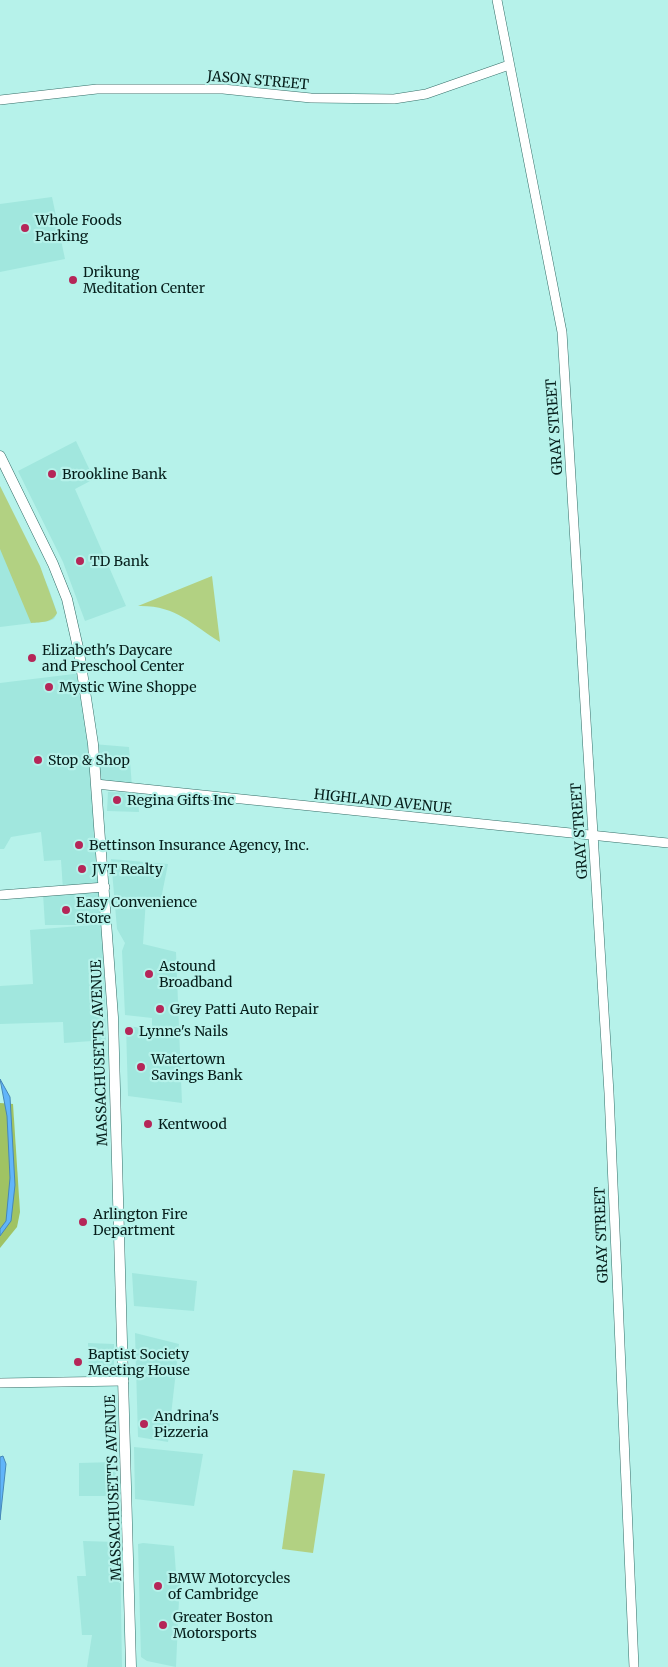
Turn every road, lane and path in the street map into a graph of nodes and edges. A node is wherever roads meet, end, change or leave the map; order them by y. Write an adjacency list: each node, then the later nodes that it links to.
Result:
1 (497, 0): 2 (street, GRAY STREET)
2 (510, 65): 3 (street, JASON STREET); 6 (street, GRAY STREET)
3 (0, 100)
4 (0, 456): 5 (main road, MASSACHUSETTS AVENUE)
5 (96, 784): 6 (street, HIGHLAND AVENUE); 8 (main road, MASSACHUSETTS AVENUE)
6 (593, 836): 7 (street, HIGHLAND AVENUE); 13 (street, GRAY STREET)
7 (668, 843)
8 (105, 887): 9 (street); 10 (main road, MASSACHUSETTS AVENUE)
9 (0, 895)
10 (124, 1381): 11 (street); 12 (main road, MASSACHUSETTS AVENUE)
11 (0, 1382)
12 (131, 1667)
13 (634, 1667)

